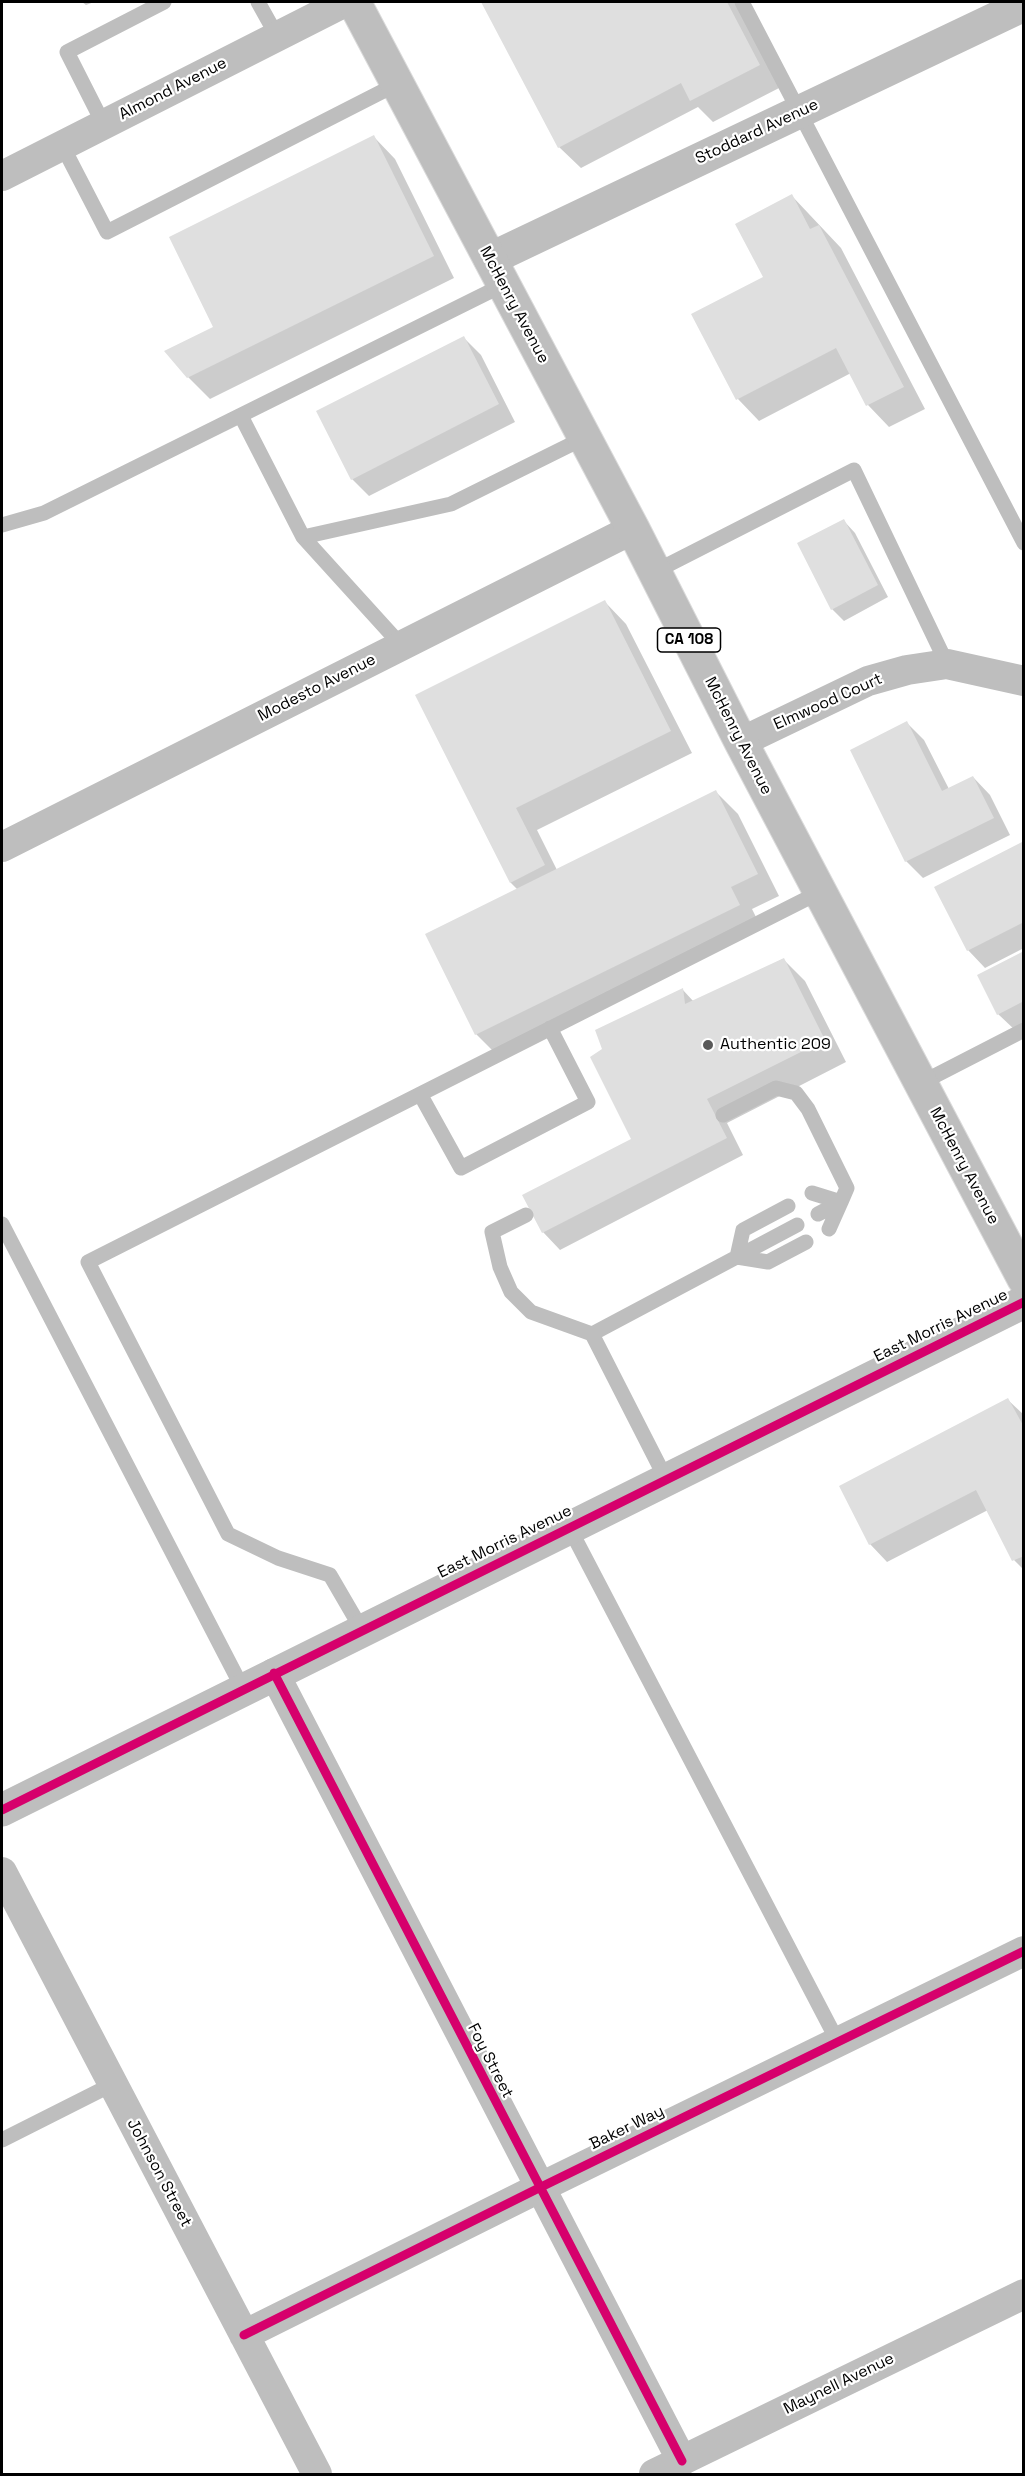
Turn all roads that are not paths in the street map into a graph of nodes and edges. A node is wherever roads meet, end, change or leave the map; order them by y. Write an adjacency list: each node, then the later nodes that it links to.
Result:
1 (164, 2): 10 (lane)
2 (258, 2): 7 (lane)
3 (345, 2): 7 (street, Almond Avenue)
4 (354, 2): 8 (street, McHenry Avenue / CA 108)
5 (742, 2): 9 (lane)
6 (1023, 5): 9 (street, Stoddard Avenue)
7 (277, 36): 10 (street, Almond Avenue)
8 (397, 84): 11 (lane); 13 (street, McHenry Avenue / CA 108)
9 (800, 111): 13 (street, Stoddard Avenue); 19 (lane)
10 (104, 125): 11 (street, Almond Avenue)
11 (62, 145): 12 (street, Almond Avenue)
12 (2, 176)
13 (497, 272): 14 (lane); 15 (street, McHenry Avenue / CA 108)
14 (241, 416): 16 (lane); 18 (lane)
15 (584, 438): 17 (street, McHenry Avenue / CA 108); 18 (lane)
16 (2, 525)
17 (633, 529): 20 (street, McHenry Avenue / CA 108); 21 (street, Modesto Avenue)
18 (303, 537): 21 (lane)
19 (1023, 543)
20 (654, 572): 22 (lane); 24 (street, McHenry Avenue / CA 108)
21 (401, 645): 25 (street, Modesto Avenue)
22 (947, 663): 23 (street, Elmwood Court); 24 (street, Elmwood Court)
23 (1023, 681)
24 (741, 742): 26 (street, McHenry Avenue / CA 108)
25 (2, 847)
26 (820, 892): 27 (lane); 29 (street, McHenry Avenue / CA 108)
27 (550, 1028): 30 (lane); 30 (lane)
28 (1023, 1030): 29 (lane)
29 (921, 1083): 42 (street, McHenry Avenue / CA 108)
30 (420, 1094): 47 (lane)
31 (723, 1115): 33 (lane)
32 (812, 1193): 33 (lane)
33 (841, 1202): 35 (lane); 39 (lane)
34 (788, 1206): 41 (lane)
35 (818, 1214)
36 (526, 1215): 44 (lane)
37 (2, 1224): 49 (lane)
38 (797, 1225): 41 (lane)
39 (829, 1229)
40 (806, 1242): 41 (lane)
41 (737, 1257): 44 (lane)
42 (1023, 1279)
43 (1023, 1302): 45 (street, East Morris Avenue)
44 (592, 1334): 45 (lane)
45 (666, 1479): 46 (street, East Morris Avenue)
46 (569, 1527): 47 (street, East Morris Avenue); 53 (lane)
47 (362, 1630): 48 (street, East Morris Avenue)
48 (274, 1673): 49 (street, East Morris Avenue); 56 (street, Foy Street)
49 (243, 1689): 50 (street, East Morris Avenue)
50 (2, 1810)
51 (2, 1872): 54 (street, Johnson Street)
52 (1023, 1951): 53 (street, Baker Way)
53 (838, 2042): 56 (street, Baker Way)
54 (112, 2084): 55 (lane); 58 (street, Johnson Street)
55 (2, 2140)
56 (539, 2188): 58 (street, Baker Way); 59 (street, Foy Street)
57 (1023, 2294): 59 (street, Maynell Avenue)
58 (244, 2335): 60 (street, Johnson Street)
59 (682, 2461): 61 (street, Maynell Avenue)
60 (317, 2475)
61 (654, 2475)

